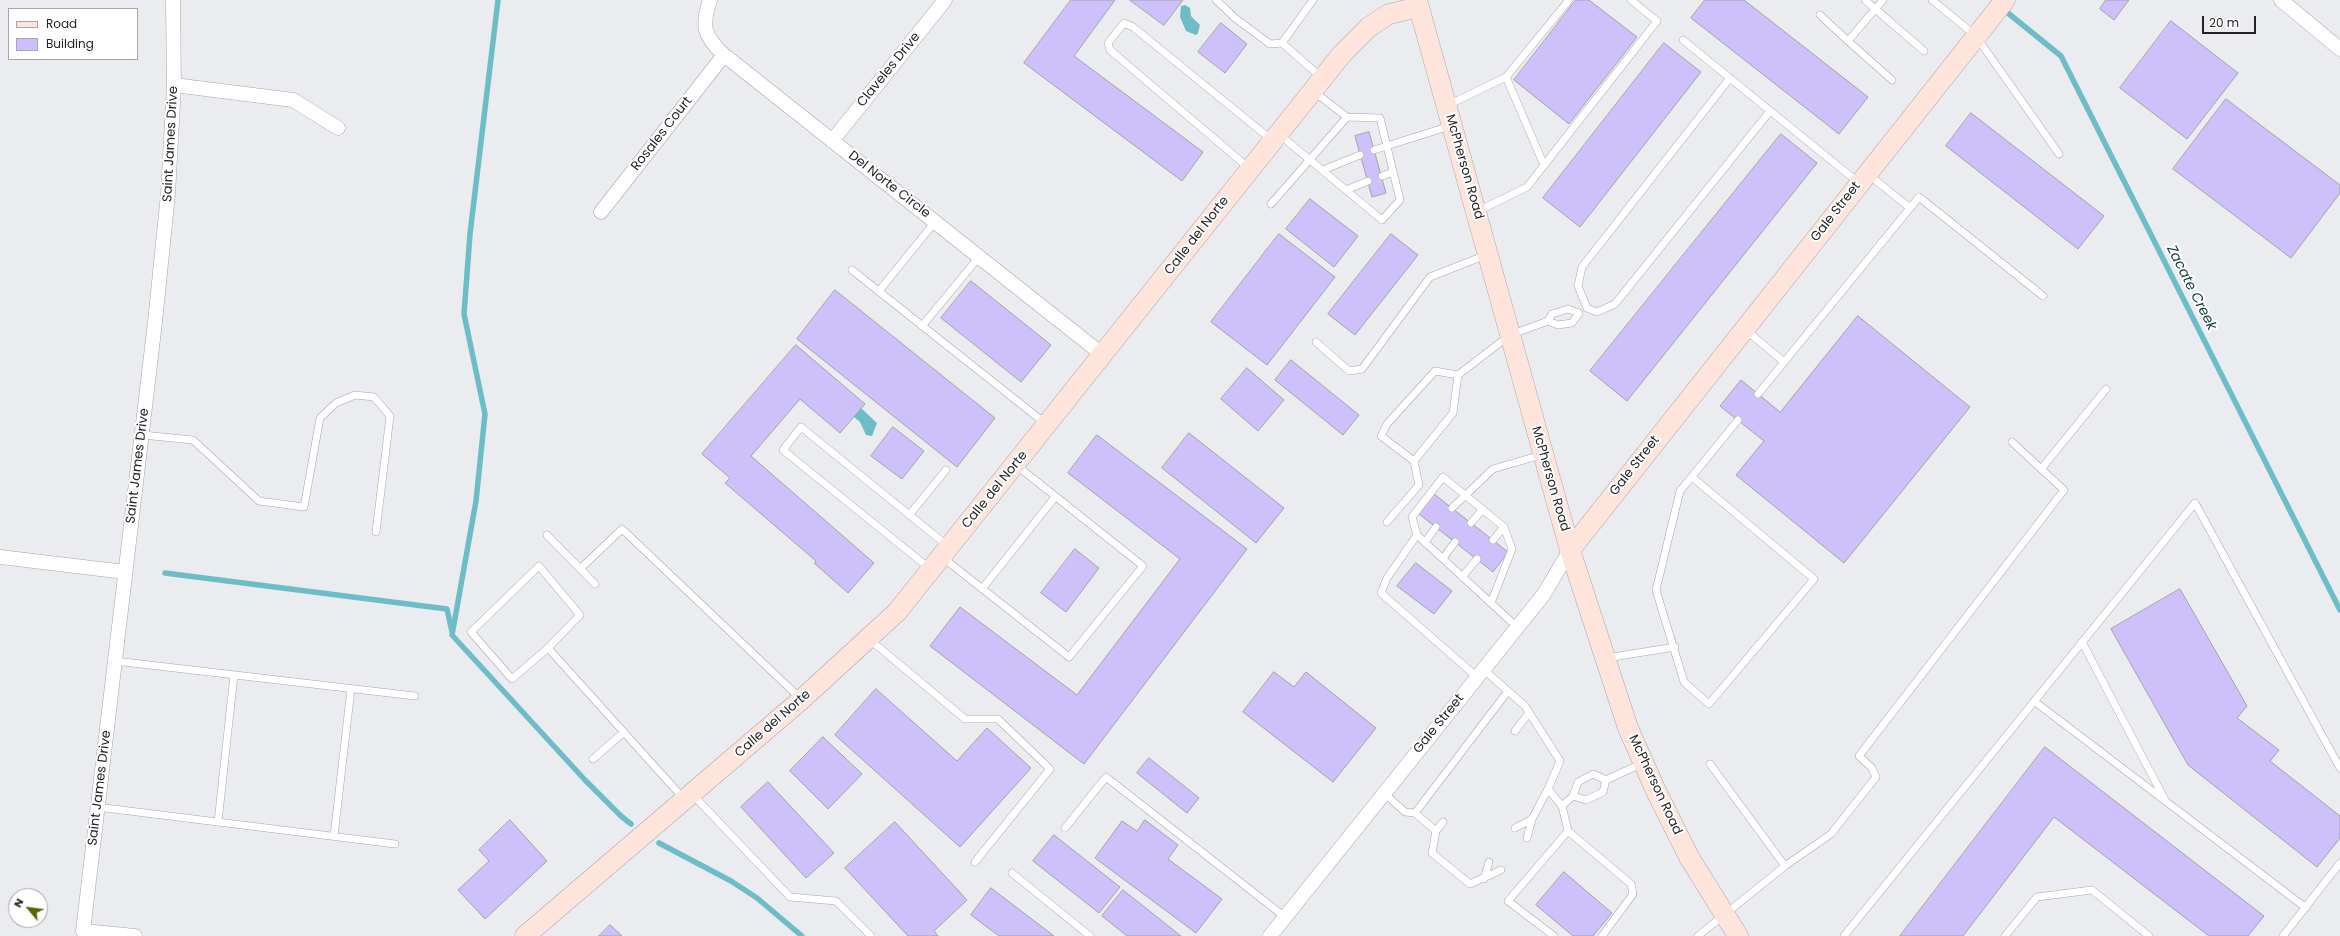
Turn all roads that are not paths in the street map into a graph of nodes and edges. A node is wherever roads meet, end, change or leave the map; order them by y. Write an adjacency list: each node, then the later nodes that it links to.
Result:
1 (173, 0): 27 (street, Saint James Drive)
2 (710, 0): 22 (street, Del Norte Circle)
3 (945, 0): 34 (street, Claveles Drive)
4 (1216, 0): 19 (lane)
5 (1313, 0): 19 (lane)
6 (1569, 0): 23 (lane)
7 (1631, 0): 40 (lane)
8 (1865, 0): 14 (lane)
9 (1883, 0): 14 (lane)
10 (1932, 0): 16 (lane)
11 (2005, 0): 16 (street, Gale Street)
12 (2281, 0): 20 (street)
13 (1418, 3): 26 (street, Calle del Norte); 28 (street, McPherson Road)
14 (1876, 9): 18 (lane); 21 (lane)
15 (1820, 15): 18 (lane)
16 (1979, 31): 37 (lane); 45 (street, Gale Street)
17 (1683, 40): 24 (lane)
18 (1848, 41): 25 (lane)
19 (1282, 43): 26 (lane)
20 (2340, 49)
21 (1924, 51)
22 (724, 56): 34 (street, Del Norte Circle); 50 (street, Rosales Court)
23 (1506, 77): 28 (lane); 40 (lane)
24 (1730, 78): 29 (lane); 58 (lane)
25 (1892, 80)
26 (1318, 84): 30 (lane); 33 (street, Calle del Norte)
27 (174, 86): 32 (street); 72 (street, Saint James Drive)
28 (1446, 106): 31 (street, McPherson Road)
29 (1770, 111): 45 (lane); 58 (lane)
30 (1347, 116): 35 (lane); 39 (lane)
31 (1452, 125): 35 (lane); 51 (street, McPherson Road)
32 (338, 128)
33 (1276, 137): 39 (lane); 41 (street, Calle del Norte); 41 (lane)
34 (832, 141): 52 (street, Del Norte Circle)
35 (1386, 146): 36 (lane); 43 (lane)
36 (1374, 150)
37 (2060, 154)
38 (1360, 155): 42 (lane)
39 (1311, 160): 42 (lane); 48 (lane)
40 (1544, 165): 51 (lane)
41 (1250, 169): 65 (street, Calle del Norte)
42 (1323, 170): 47 (lane)
43 (1393, 172): 44 (lane); 47 (lane)
44 (1382, 176)
45 (1863, 178): 49 (lane); 62 (street, Gale Street)
46 (1368, 181): 47 (lane)
47 (1346, 190)
48 (1271, 204)
49 (1910, 208): 57 (lane); 66 (lane)
50 (600, 212)
51 (1476, 212): 53 (street, McPherson Road)
52 (935, 222): 54 (street, Del Norte Circle); 56 (lane)
53 (1488, 254): 63 (street, McPherson Road); 64 (lane)
54 (978, 256): 61 (lane); 65 (street, Del Norte Circle)
55 (852, 270): 56 (lane)
56 (880, 291): 61 (lane)
57 (2043, 296)
58 (1587, 308): 59 (lane)
59 (1580, 313): 60 (lane); 60 (lane)
60 (1548, 321): 63 (lane)
61 (922, 326): 71 (lane)
62 (1744, 328): 66 (lane); 95 (street, Gale Street)
63 (1510, 335): 67 (lane); 74 (street, McPherson Road)
64 (1316, 342)
65 (1103, 355): 71 (street, Calle del Norte)
66 (1784, 362): 69 (lane)
67 (1458, 375): 75 (lane); 75 (lane)
68 (2106, 389): 77 (lane)
69 (1758, 394)
70 (1738, 420): 79 (lane)
71 (1047, 425): 76 (street, Calle del Norte)
72 (142, 435): 89 (lane); 101 (street, Saint James Drive)
73 (2012, 442): 77 (lane)
74 (1543, 454): 80 (lane); 95 (street, McPherson Road)
75 (1414, 461): 85 (lane)
76 (1015, 464): 81 (lane); 97 (street, Calle del Norte)
77 (2042, 468): 149 (lane)
78 (946, 470): 84 (lane)
79 (1692, 477): 109 (lane); 109 (lane)
80 (1464, 494): 82 (lane); 83 (lane); 91 (lane)
81 (1055, 497): 104 (lane); 104 (lane)
82 (1452, 508)
83 (1484, 510): 86 (lane); 88 (lane)
84 (909, 515): 97 (lane); 97 (lane)
85 (1387, 522)
86 (1471, 523)
87 (1436, 527): 93 (lane)
88 (1504, 527): 92 (lane); 105 (lane)
89 (376, 532)
90 (547, 535): 100 (lane)
91 (1417, 535): 93 (lane); 113 (lane)
92 (1493, 540)
93 (1425, 542): 98 (lane)
94 (1455, 542): 98 (lane)
95 (1570, 550): 106 (street, Gale Street); 111 (street, McPherson Road)
96 (0, 556): 101 (street)
97 (941, 558): 104 (lane); 107 (street, Calle del Norte)
98 (1443, 558): 102 (lane)
99 (1477, 560): 102 (lane)
100 (580, 569): 103 (lane); 118 (lane)
101 (125, 572): 112 (street, Saint James Drive)
102 (1462, 577): 105 (lane)
103 (595, 584)
104 (982, 589)
105 (1491, 603): 106 (lane)
106 (1517, 627): 113 (street, Gale Street)
107 (869, 639): 118 (street, Calle del Norte); 146 (lane)
108 (2082, 642): 119 (lane); 126 (lane); 132 (lane)
109 (1675, 647): 111 (lane)
110 (548, 648): 110 (lane); 122 (lane)
111 (1604, 658): 124 (street, McPherson Road)
112 (115, 662): 114 (lane); 134 (street, Saint James Drive)
113 (1480, 673): 116 (lane); 129 (street, Gale Street)
114 (234, 675): 115 (lane); 137 (lane)
115 (351, 689): 117 (lane); 143 (lane)
116 (1508, 691): 120 (lane); 135 (lane)
117 (415, 696)
118 (801, 700): 130 (street, Calle del Norte)
119 (2034, 701): 132 (lane); 165 (lane)
120 (1529, 713): 121 (lane); 128 (lane)
121 (1515, 731)
122 (624, 732): 123 (lane); 130 (lane)
123 (593, 759)
124 (1644, 763): 127 (lane); 154 (street, McPherson Road)
125 (1710, 764): 149 (lane)
126 (2340, 768)
127 (1606, 780): 131 (lane); 131 (lane)
128 (1548, 789): 133 (lane); 136 (lane)
129 (1384, 793): 135 (lane); 155 (street, Gale Street)
130 (688, 796): 157 (street, Calle del Norte); 158 (lane)
131 (1573, 796): 133 (lane)
132 (2166, 802): 153 (lane)
133 (1562, 806): 142 (lane)
134 (97, 807): 137 (lane); 156 (street, Saint James Drive)
135 (1415, 813): 141 (lane)
136 (1532, 819): 140 (lane); 144 (lane)
137 (218, 822): 143 (lane)
138 (1443, 822): 141 (lane)
139 (1065, 828): 155 (lane)
140 (1515, 828)
141 (1436, 831): 152 (lane)
142 (1568, 831): 161 (lane); 162 (lane)
143 (334, 836): 145 (lane)
144 (1527, 838)
145 (394, 844)
146 (976, 862)
147 (1489, 862): 152 (lane)
148 (2340, 863): 153 (lane)
149 (1785, 866): 154 (lane)
150 (1501, 870): 152 (lane)
151 (1012, 873): 159 (lane)
152 (1484, 879)
153 (2306, 908): 168 (lane)
154 (1723, 914): 163 (lane); 164 (street, McPherson Road)
155 (1285, 917): 160 (street, Gale Street)
156 (135, 936)
157 (526, 936)
158 (871, 936)
159 (1090, 936)
160 (1270, 936)
161 (1554, 936)
162 (1602, 936)
163 (1698, 936)
164 (1738, 936)
165 (1844, 936)
166 (2006, 936): 167 (lane)
167 (2149, 936)
168 (2283, 936)

